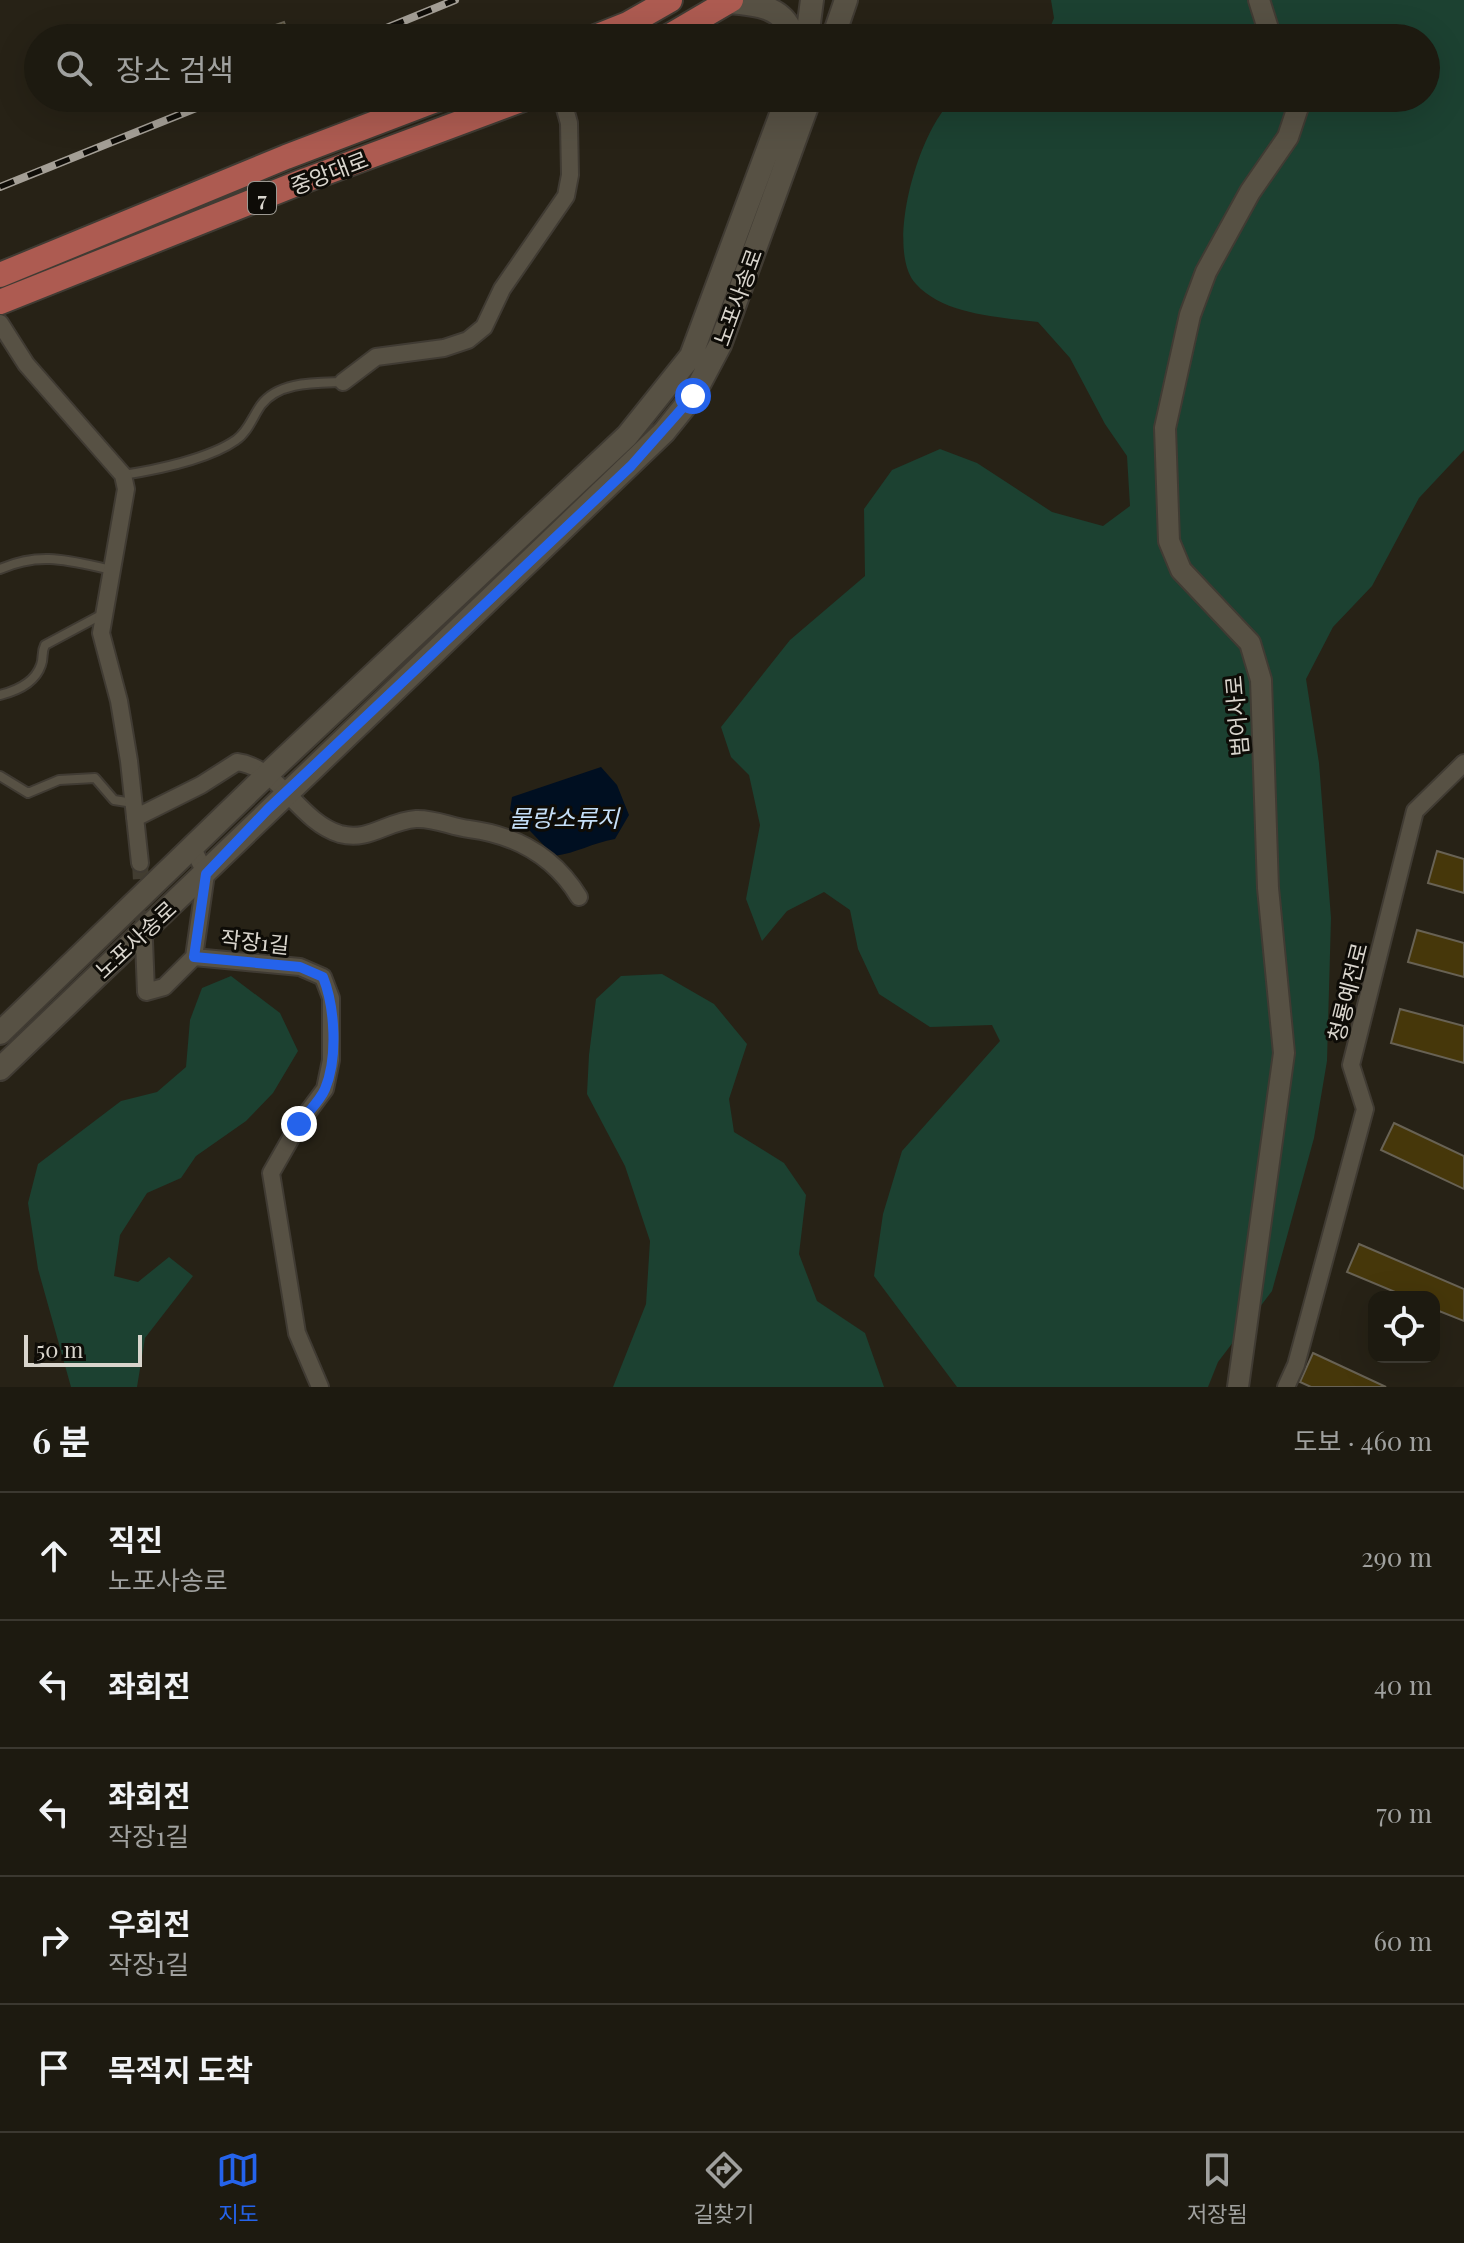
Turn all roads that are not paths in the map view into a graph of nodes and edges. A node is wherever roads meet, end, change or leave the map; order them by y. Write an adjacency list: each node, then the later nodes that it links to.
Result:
1 (670, 0): 6 (main road)
2 (812, 0): 9 (main road)
3 (846, 0): 10 (main road)
4 (1259, 0): 11 (street)
5 (729, 1): 7 (main road); 8 (main road)
6 (628, 24)
7 (690, 24)
8 (789, 24)
9 (809, 24)
10 (838, 24)
11 (1267, 24)
12 (404, 112): 18 (main road, 중앙대로 / 7)
13 (490, 112): 19 (main road, 중앙대로 / 7)
14 (566, 112): 21 (street)
15 (782, 112): 28 (main road, 노포사송로)
16 (805, 112): 30 (main road, 노포사송로)
17 (1294, 112): 41 (street, 범어사로)
18 (0, 275)
19 (0, 302)
20 (0, 323): 22 (street)
21 (343, 382): 22 (lane)
22 (123, 475): 24 (street)
23 (0, 569): 24 (lane)
24 (112, 570): 25 (street)
25 (104, 614): 26 (lane); 31 (street)
26 (0, 695)
27 (1464, 763): 42 (street, 청룡예전로)
28 (266, 775): 30 (street); 31 (street); 32 (main road, 노포사송로)
29 (0, 776): 31 (lane)
30 (286, 794): 34 (main road, 노포사송로); 35 (street)
31 (134, 811): 33 (street)
32 (193, 849): 34 (street); 38 (main road, 노포사송로)
33 (140, 863)
34 (206, 874): 37 (street); 39 (main road, 노포사송로)
35 (579, 897)
36 (144, 941): 37 (street, 작장1길)
37 (194, 957): 40 (street, 작장1길)
38 (0, 1033)
39 (0, 1069)
40 (320, 1387)
41 (1238, 1387)
42 (1286, 1387)

